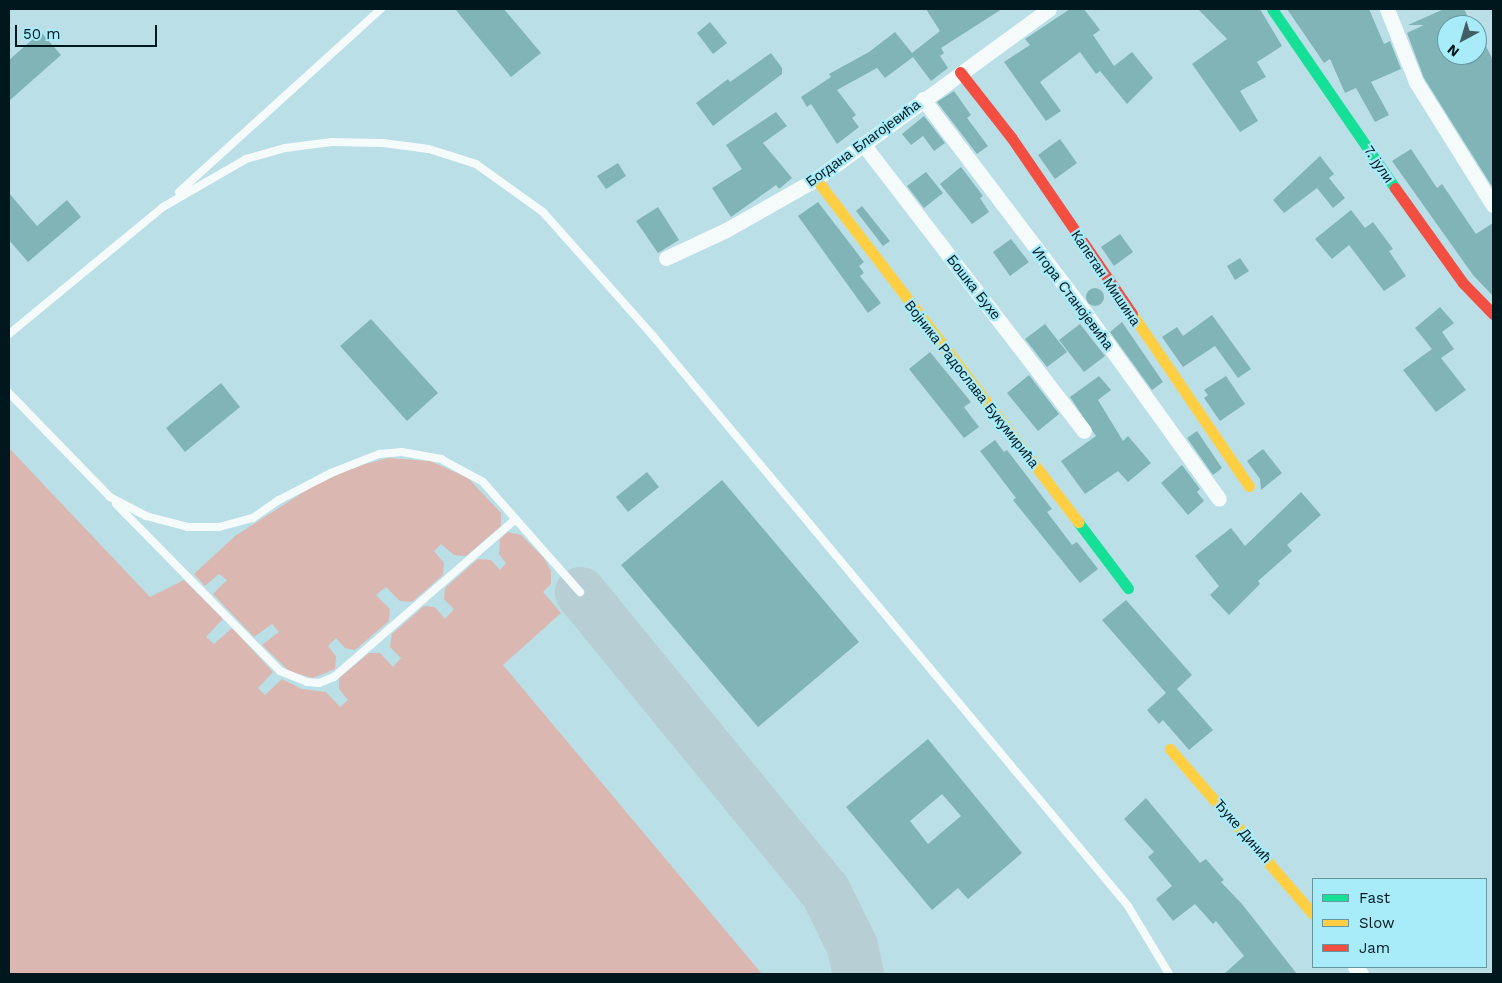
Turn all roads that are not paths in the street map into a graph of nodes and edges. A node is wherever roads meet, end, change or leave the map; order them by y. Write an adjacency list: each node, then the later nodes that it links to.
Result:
1 (381, 9): 10 (lane)
2 (1049, 9): 5 (street, Богдана Благојевића)
3 (1272, 9): 12 (street, 7. јули)
4 (1387, 9): 9 (street)
5 (960, 72): 6 (street, Богдана Благојевића); 16 (street, Капетан Мишина)
6 (923, 100): 7 (street, Богдана Благојевића); 18 (street, Игора Станојевића)
7 (863, 144): 8 (street, Богдана Благојевића); 15 (street, Бошка Бухе)
8 (816, 179): 11 (street, Богдана Благојевића); 20 (street, Војника Радослава Букумирића)
9 (1493, 205)
10 (163, 207): 13 (lane); 24 (lane)
11 (666, 258)
12 (1493, 314)
13 (9, 334)
14 (9, 393): 17 (lane)
15 (1084, 431)
16 (1249, 486)
17 (110, 497): 19 (lane); 19 (lane)
18 (1219, 499)
19 (516, 518): 21 (lane)
20 (1128, 588)
21 (580, 592)
22 (1170, 749): 23 (street, Ђуке Динић)
23 (1312, 913)
24 (1169, 974)

